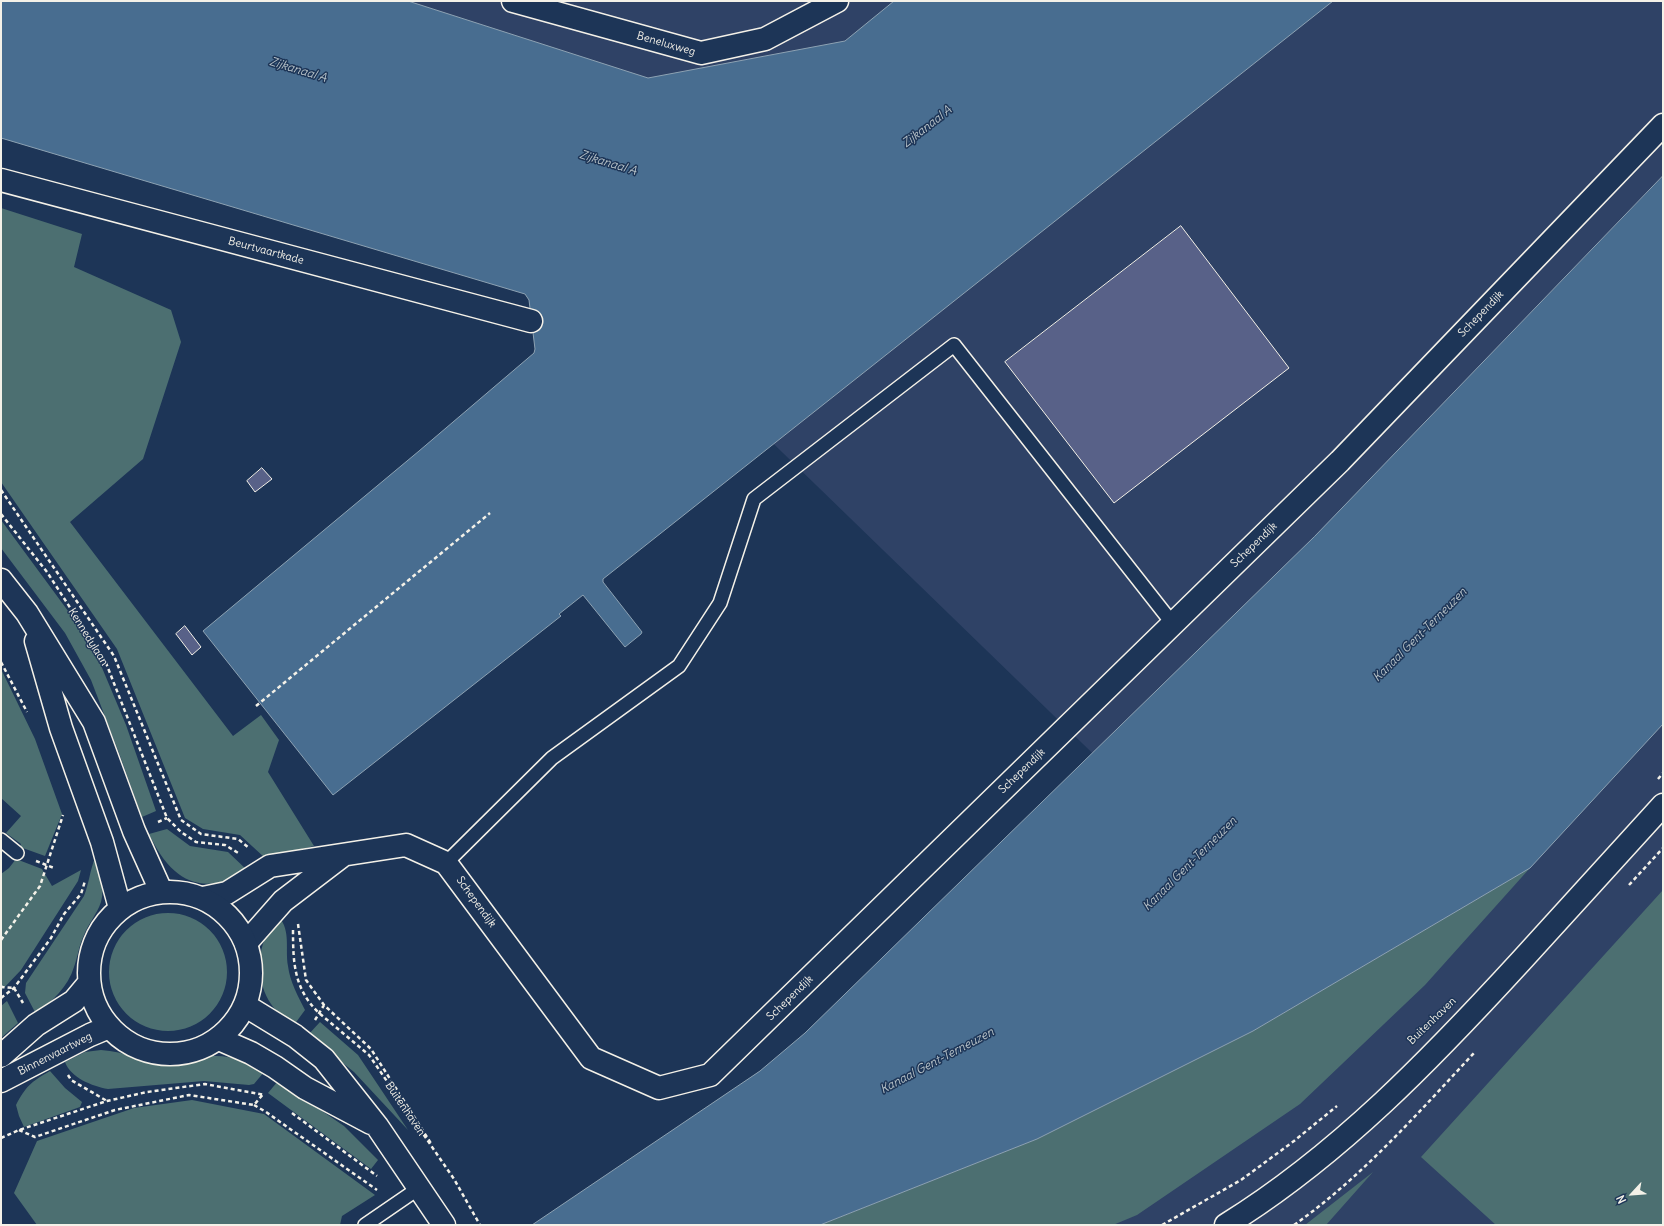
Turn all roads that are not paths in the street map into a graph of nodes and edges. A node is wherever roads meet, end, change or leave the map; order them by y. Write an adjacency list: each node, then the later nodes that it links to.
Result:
1 (513, 1): 2 (street, Beneluxweg)
2 (837, 1)
3 (1663, 125): 8 (street, Schependijk)
4 (1, 180): 5 (street, Beurtvaartkade)
5 (531, 321)
6 (1, 580): 7 (street)
7 (27, 613): 14 (street); 16 (street)
8 (1173, 624): 13 (street, Schependijk); 13 (lane)
9 (1663, 805): 28 (street)
10 (1, 840): 11 (lane)
11 (17, 853)
12 (345, 854): 13 (street, Schependijk); 15 (street, Schependijk); 17 (street, Schependijk)
13 (446, 863)
14 (162, 891): 15 (street); 16 (street)
15 (203, 898): 17 (street)
16 (120, 908): 18 (street)
17 (246, 943): 19 (street)
18 (89, 983): 20 (street); 22 (street)
19 (246, 1006): 21 (street); 24 (street)
20 (109, 1027): 21 (street); 23 (street, Binnenvaartweg)
21 (219, 1039): 24 (street)
22 (1, 1056)
23 (1, 1081)
24 (377, 1126): 25 (street)
25 (419, 1188): 26 (lane); 27 (street)
26 (365, 1225)
27 (444, 1225)
28 (1226, 1225)

